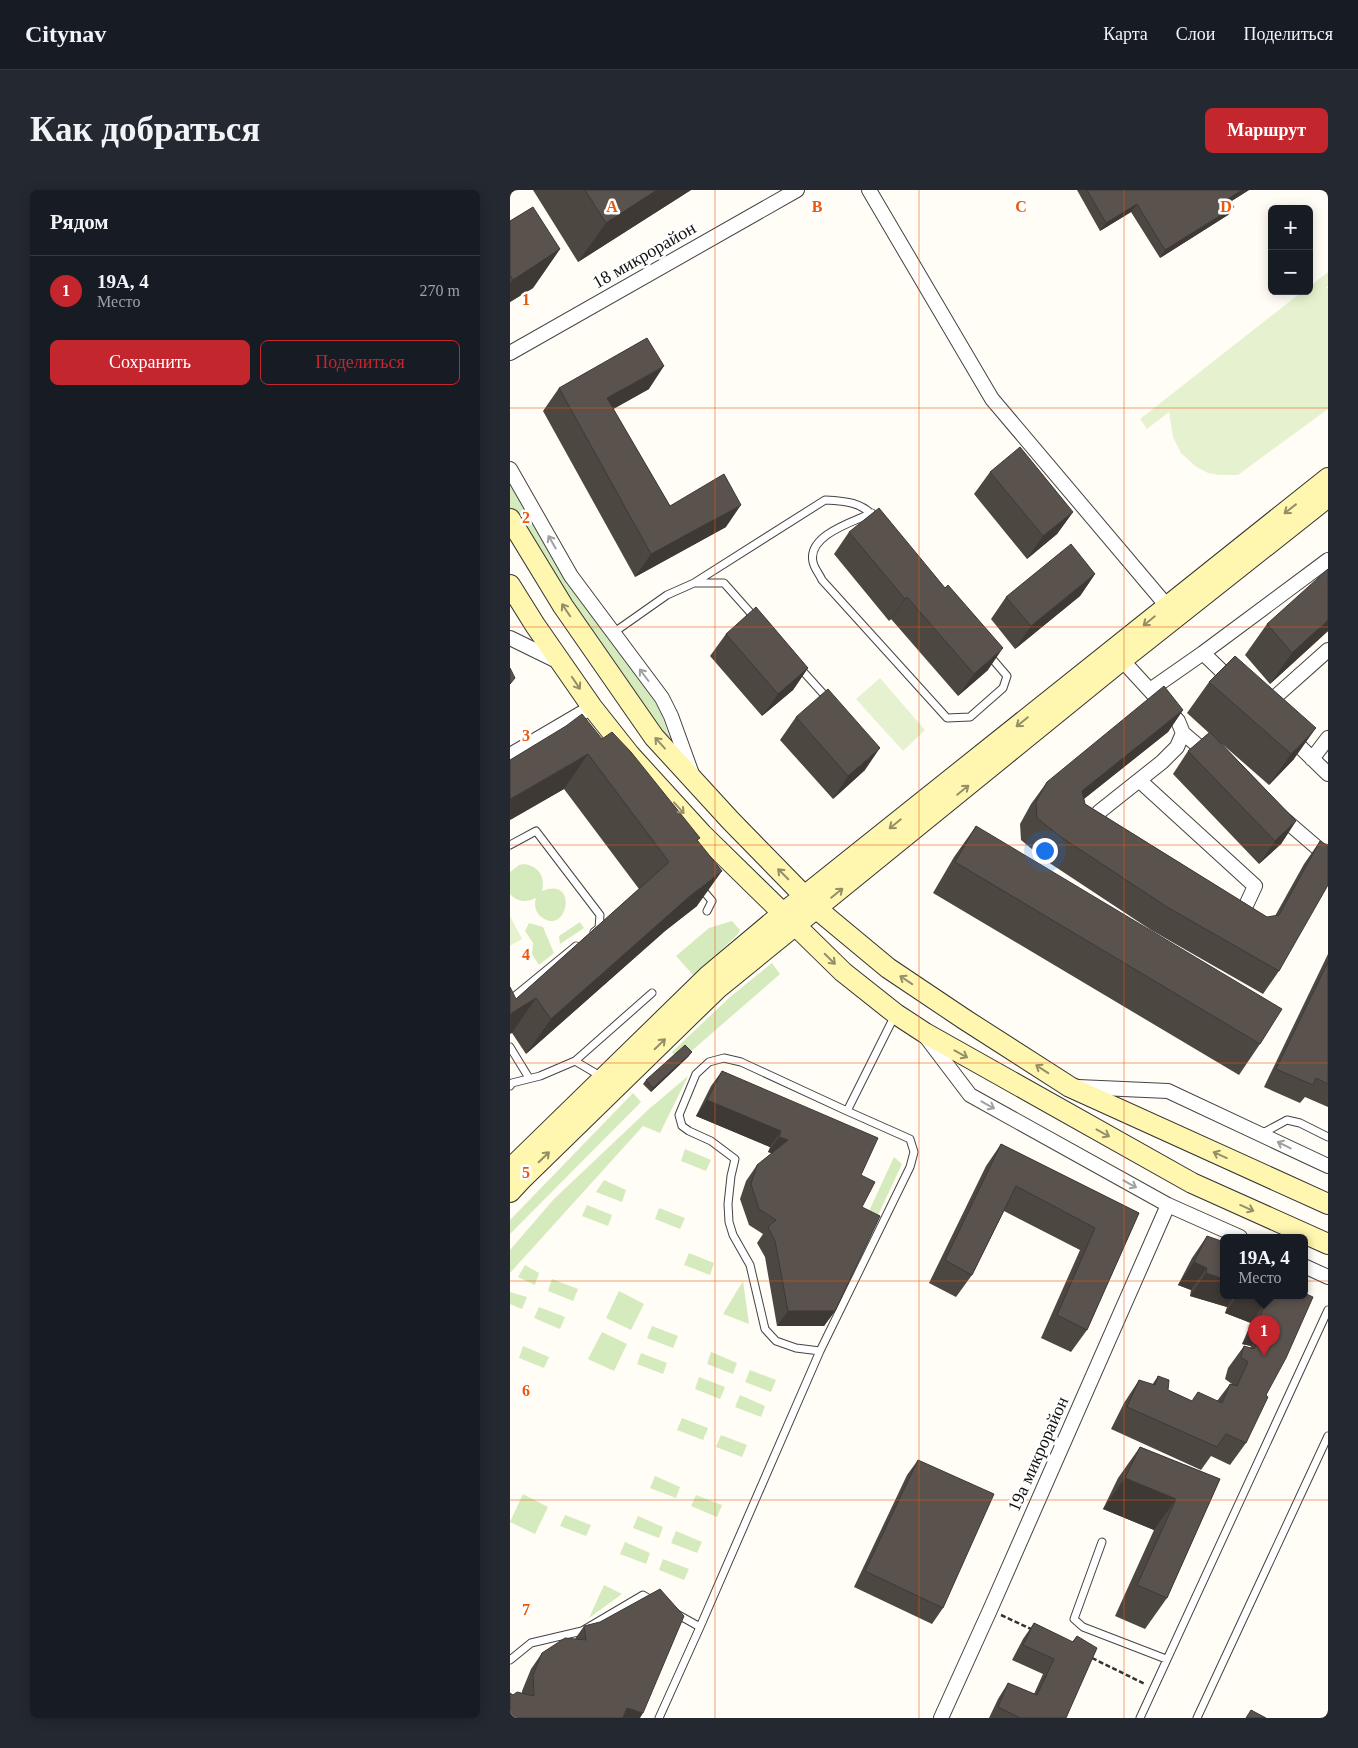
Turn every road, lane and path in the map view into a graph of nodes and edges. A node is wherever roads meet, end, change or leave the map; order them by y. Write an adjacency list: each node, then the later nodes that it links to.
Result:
1 (797, 190): 3 (street, 18 микрорайон)
2 (869, 190): 13 (street)
3 (510, 353)
4 (510, 469): 15 (street, one-way to 4)
5 (1328, 478): 13 (main road, one-way to 13)
6 (1328, 497): 20 (main road)
7 (872, 513): 9 (lane); 11 (lane); 17 (lane)
8 (510, 519): 34 (main road, one-way to 8)
9 (884, 528)
10 (1328, 560): 19 (street)
11 (694, 583): 14 (lane); 15 (lane)
12 (510, 585): 22 (main road)
13 (1167, 606): 40 (main road, one-way to 40)
14 (763, 626)
15 (612, 634): 34 (street, one-way to 15)
16 (510, 638): 22 (street)
17 (982, 647)
18 (1328, 650): 30 (street)
19 (1203, 653): 23 (street); 24 (street)
20 (1122, 660): 23 (street); 40 (main road, one-way to 20)
21 (795, 662): 25 (lane)
22 (563, 664): 26 (main road, one-way to 26)
23 (1150, 690): 27 (street)
24 (1242, 690)
25 (833, 705)
26 (592, 708): 29 (street); 43 (main road, one-way to 43)
27 (1183, 733): 31 (street); 33 (street)
28 (1328, 738): 30 (street)
29 (510, 755)
30 (1312, 760): 32 (street)
31 (1220, 764)
32 (1328, 774)
33 (1140, 781): 36 (street); 41 (street)
34 (695, 782): 40 (main road, one-way to 34)
35 (1270, 807): 38 (street)
36 (1115, 837)
37 (510, 845): 45 (lane)
38 (1328, 852)
39 (695, 881): 42 (lane)
40 (811, 903): 43 (main road); 53 (main road, one-way to 40)
41 (1227, 910)
42 (707, 911)
43 (789, 919): 46 (main road, one-way to 46); 51 (main road); 59 (main road, one-way to 43)
44 (652, 993): 49 (lane)
45 (510, 1000)
46 (896, 1014): 47 (main road); 54 (lane)
47 (921, 1031): 61 (street, one-way to 61); 63 (main road, one-way to 63)
48 (510, 1048): 50 (lane)
49 (575, 1061): 50 (lane); 51 (lane)
50 (529, 1078): 52 (lane)
51 (604, 1078): 58 (main road)
52 (510, 1086)
53 (1070, 1087): 55 (street); 60 (main road, one-way to 53)
54 (846, 1111): 69 (lane); 69 (lane)
55 (1261, 1134): 56 (lane); 57 (street, one-way to 55)
56 (1328, 1137)
57 (1328, 1166)
58 (510, 1169)
59 (510, 1192)
60 (1328, 1204)
61 (1168, 1205): 62 (street); 74 (street, 19а микрорайон)
62 (1233, 1234)
63 (1306, 1234)
64 (1308, 1235): 65 (main road, one-way to 65)
65 (1328, 1244)
66 (1308, 1268): 67 (street)
67 (1328, 1277)
68 (1328, 1310): 78 (lane)
69 (820, 1351): 75 (lane)
70 (1328, 1436): 84 (lane)
71 (1102, 1542): 78 (lane)
72 (659, 1604): 79 (lane)
73 (667, 1609): 75 (lane)
74 (990, 1610): 76 (path); 82 (street, 19а микрорайон)
75 (700, 1628): 81 (lane)
76 (1033, 1630)
77 (1085, 1655): 80 (path)
78 (1166, 1659): 80 (lane)
79 (510, 1660)
80 (1154, 1688): 83 (lane)
81 (659, 1718)
82 (941, 1718)
83 (1140, 1718)
84 (1197, 1718)

